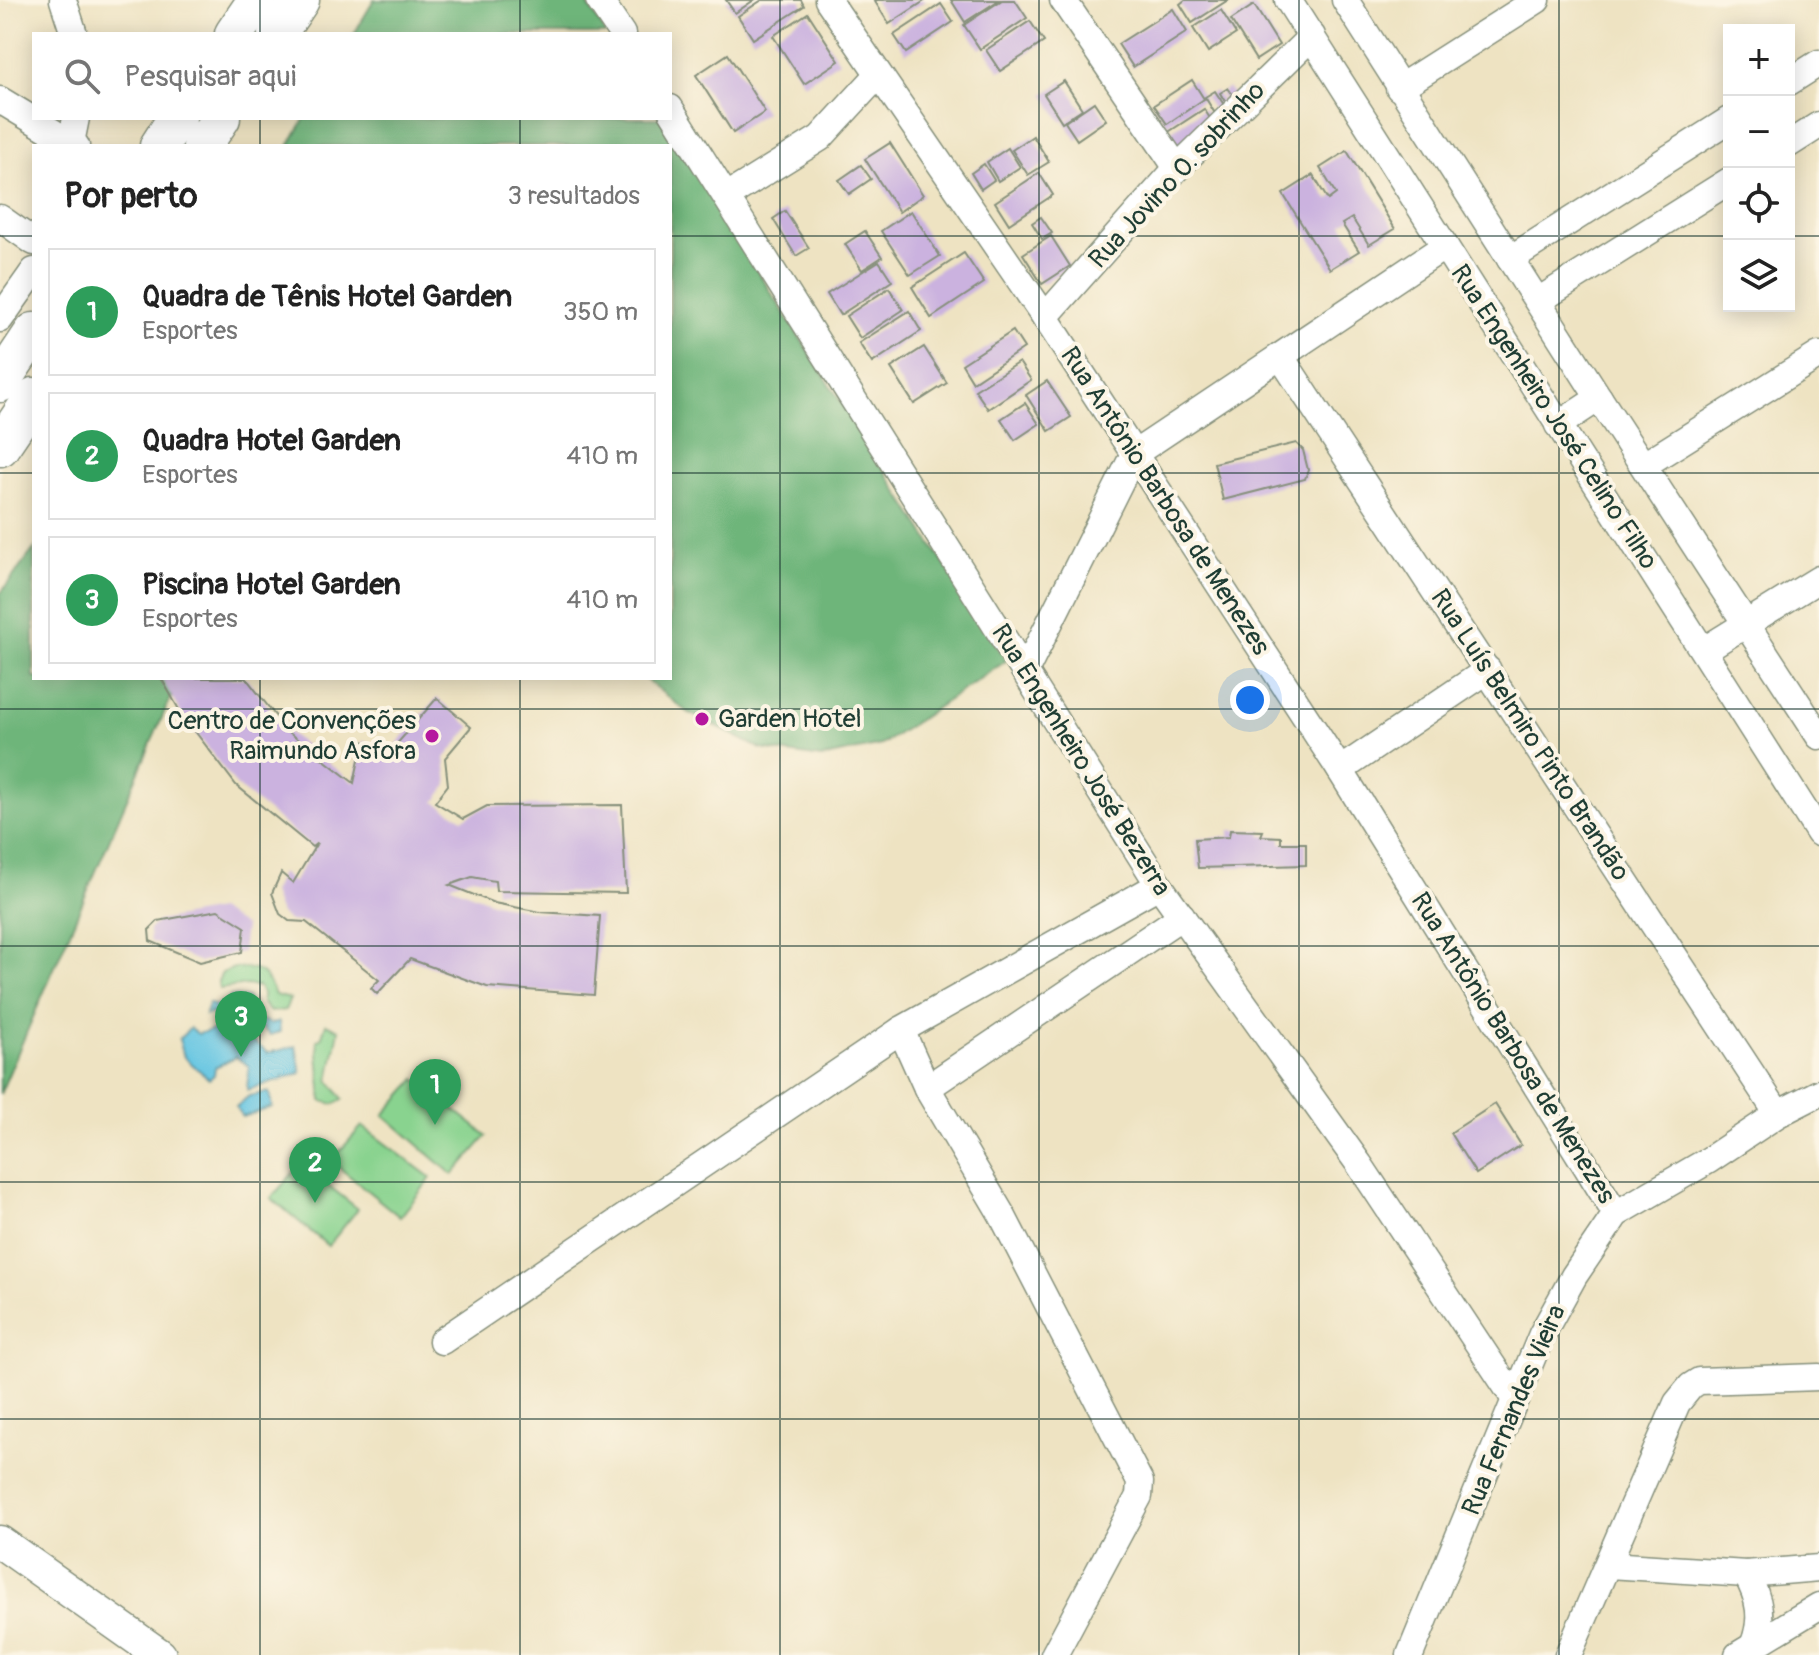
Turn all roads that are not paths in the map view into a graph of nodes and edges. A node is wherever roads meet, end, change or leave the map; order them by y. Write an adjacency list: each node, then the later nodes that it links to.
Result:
1 (63, 0): 10 (street)
2 (257, 0): 11 (highway)
3 (300, 0): 12 (highway)
4 (599, 0): 13 (street)
5 (828, 0): 16 (street, Rua Antônio Barbosa de Menezes)
6 (1063, 0): 31 (street)
7 (1288, 0): 14 (street, Rua Engenheiro José Celino Filho)
8 (1345, 0): 18 (street, Rua Engenheiro José Celino Filho)
9 (1537, 0): 18 (street)
10 (73, 32)
11 (235, 32)
12 (278, 32)
13 (621, 32)
14 (1312, 36): 31 (street, Rua Jovino O. sobrinho); 36 (street, Rua Engenheiro José Celino Filho)
15 (1819, 63): 17 (street)
16 (878, 75): 33 (street); 40 (street, Rua Antônio Barbosa de Menezes)
17 (1795, 78)
18 (1399, 88): 37 (street, Rua Engenheiro José Celino Filho)
19 (0, 100): 21 (street)
20 (672, 111): 33 (street, Rua Engenheiro José Bezerra)
21 (32, 116)
22 (41, 120): 27 (street)
23 (176, 120): 29 (highway)
24 (220, 120): 30 (highway)
25 (1723, 124): 37 (street)
26 (1819, 125): 28 (street)
27 (74, 136)
28 (1795, 140)
29 (160, 144)
30 (203, 144)
31 (1177, 168): 40 (street, Rua Jovino O. sobrinho)
32 (1723, 185): 39 (street)
33 (727, 196): 56 (street, Rua Engenheiro José Bezerra)
34 (0, 218): 35 (street)
35 (32, 241)
36 (1445, 246): 44 (street); 48 (street, Rua Engenheiro José Celino Filho)
37 (1510, 259): 39 (street, Rua Engenheiro José Celino Filho)
38 (32, 274): 41 (street)
39 (1538, 301): 46 (street, Rua Engenheiro José Celino Filho)
40 (1045, 317): 50 (street, Rua Antônio Barbosa de Menezes)
41 (0, 319)
42 (32, 335): 45 (highway)
43 (1819, 355): 51 (street)
44 (1281, 357): 50 (street); 55 (street, Rua Luís Belmiro Pinto Brandão)
45 (0, 383)
46 (1599, 398): 48 (street); 51 (street, Rua Engenheiro José Celino Filho)
47 (32, 400): 49 (highway)
48 (1558, 425): 54 (street, Rua Engenheiro José Celino Filho)
49 (0, 447)
50 (1134, 454): 56 (street); 58 (street, Rua Antônio Barbosa de Menezes)
51 (1644, 465): 53 (street, Rua Engenheiro José Celino Filho)
52 (1819, 579): 53 (street)
53 (1748, 624): 54 (street); 57 (street, Rua Engenheiro José Celino Filho)
54 (1704, 650): 59 (street, Rua Engenheiro José Celino Filho)
55 (1488, 670): 58 (street); 65 (street, Rua Luís Belmiro Pinto Brandão)
56 (1025, 672): 60 (street, Rua Engenheiro José Bezerra)
57 (1819, 736)
58 (1340, 770): 66 (street, Rua Antônio Barbosa de Menezes)
59 (1819, 833)
60 (1159, 885): 61 (street, Rua Engenheiro José Bezerra); 62 (street)
61 (1182, 916): 63 (street); 69 (street, Rua Engenheiro José Bezerra)
62 (901, 1030): 63 (street); 67 (street)
63 (927, 1088): 77 (street)
64 (1819, 1093): 65 (street, Rua Fernandes Vieira)
65 (1778, 1114): 66 (street, Rua Fernandes Vieira)
66 (1616, 1214): 69 (street, Rua Fernandes Vieira)
67 (442, 1341)
68 (1819, 1377): 71 (street)
69 (1514, 1398): 78 (street, Rua Fernandes Vieira)
70 (0, 1542): 76 (main road)
71 (1609, 1565): 73 (street); 79 (street)
72 (1819, 1568): 73 (street)
73 (1746, 1574): 75 (street)
74 (1819, 1606): 75 (street)
75 (1746, 1650)
76 (160, 1655)
77 (1054, 1655)
78 (1410, 1655)
79 (1568, 1655)

